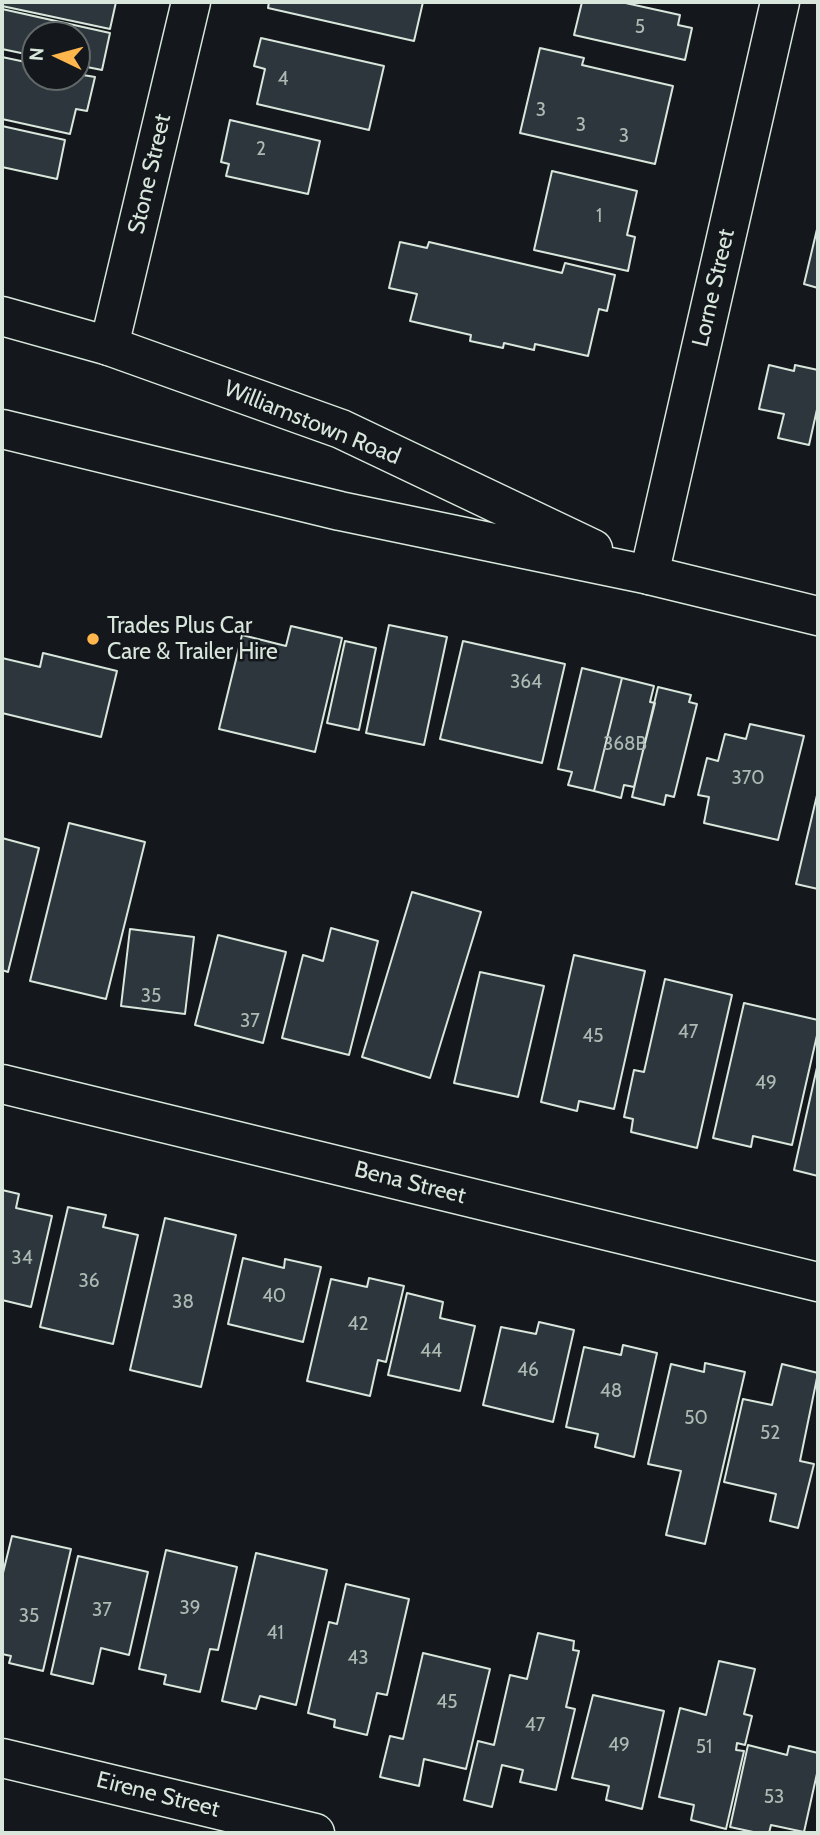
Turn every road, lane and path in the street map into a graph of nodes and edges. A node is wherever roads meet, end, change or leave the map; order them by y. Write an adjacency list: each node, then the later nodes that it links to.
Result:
1 (191, 2): 4 (street, Stone Street)
2 (780, 2): 6 (street, Lorne Street)
3 (2, 316): 4 (street, Williamstown Road)
4 (109, 346): 6 (street, Williamstown Road)
5 (2, 429): 6 (street, Williamstown Road)
6 (649, 575): 7 (street, Williamstown Road)
7 (818, 616)
8 (2, 1084): 9 (street, Bena Street)
9 (818, 1282)
10 (2, 1758): 11 (street, Eirene Street)
11 (315, 1833)

